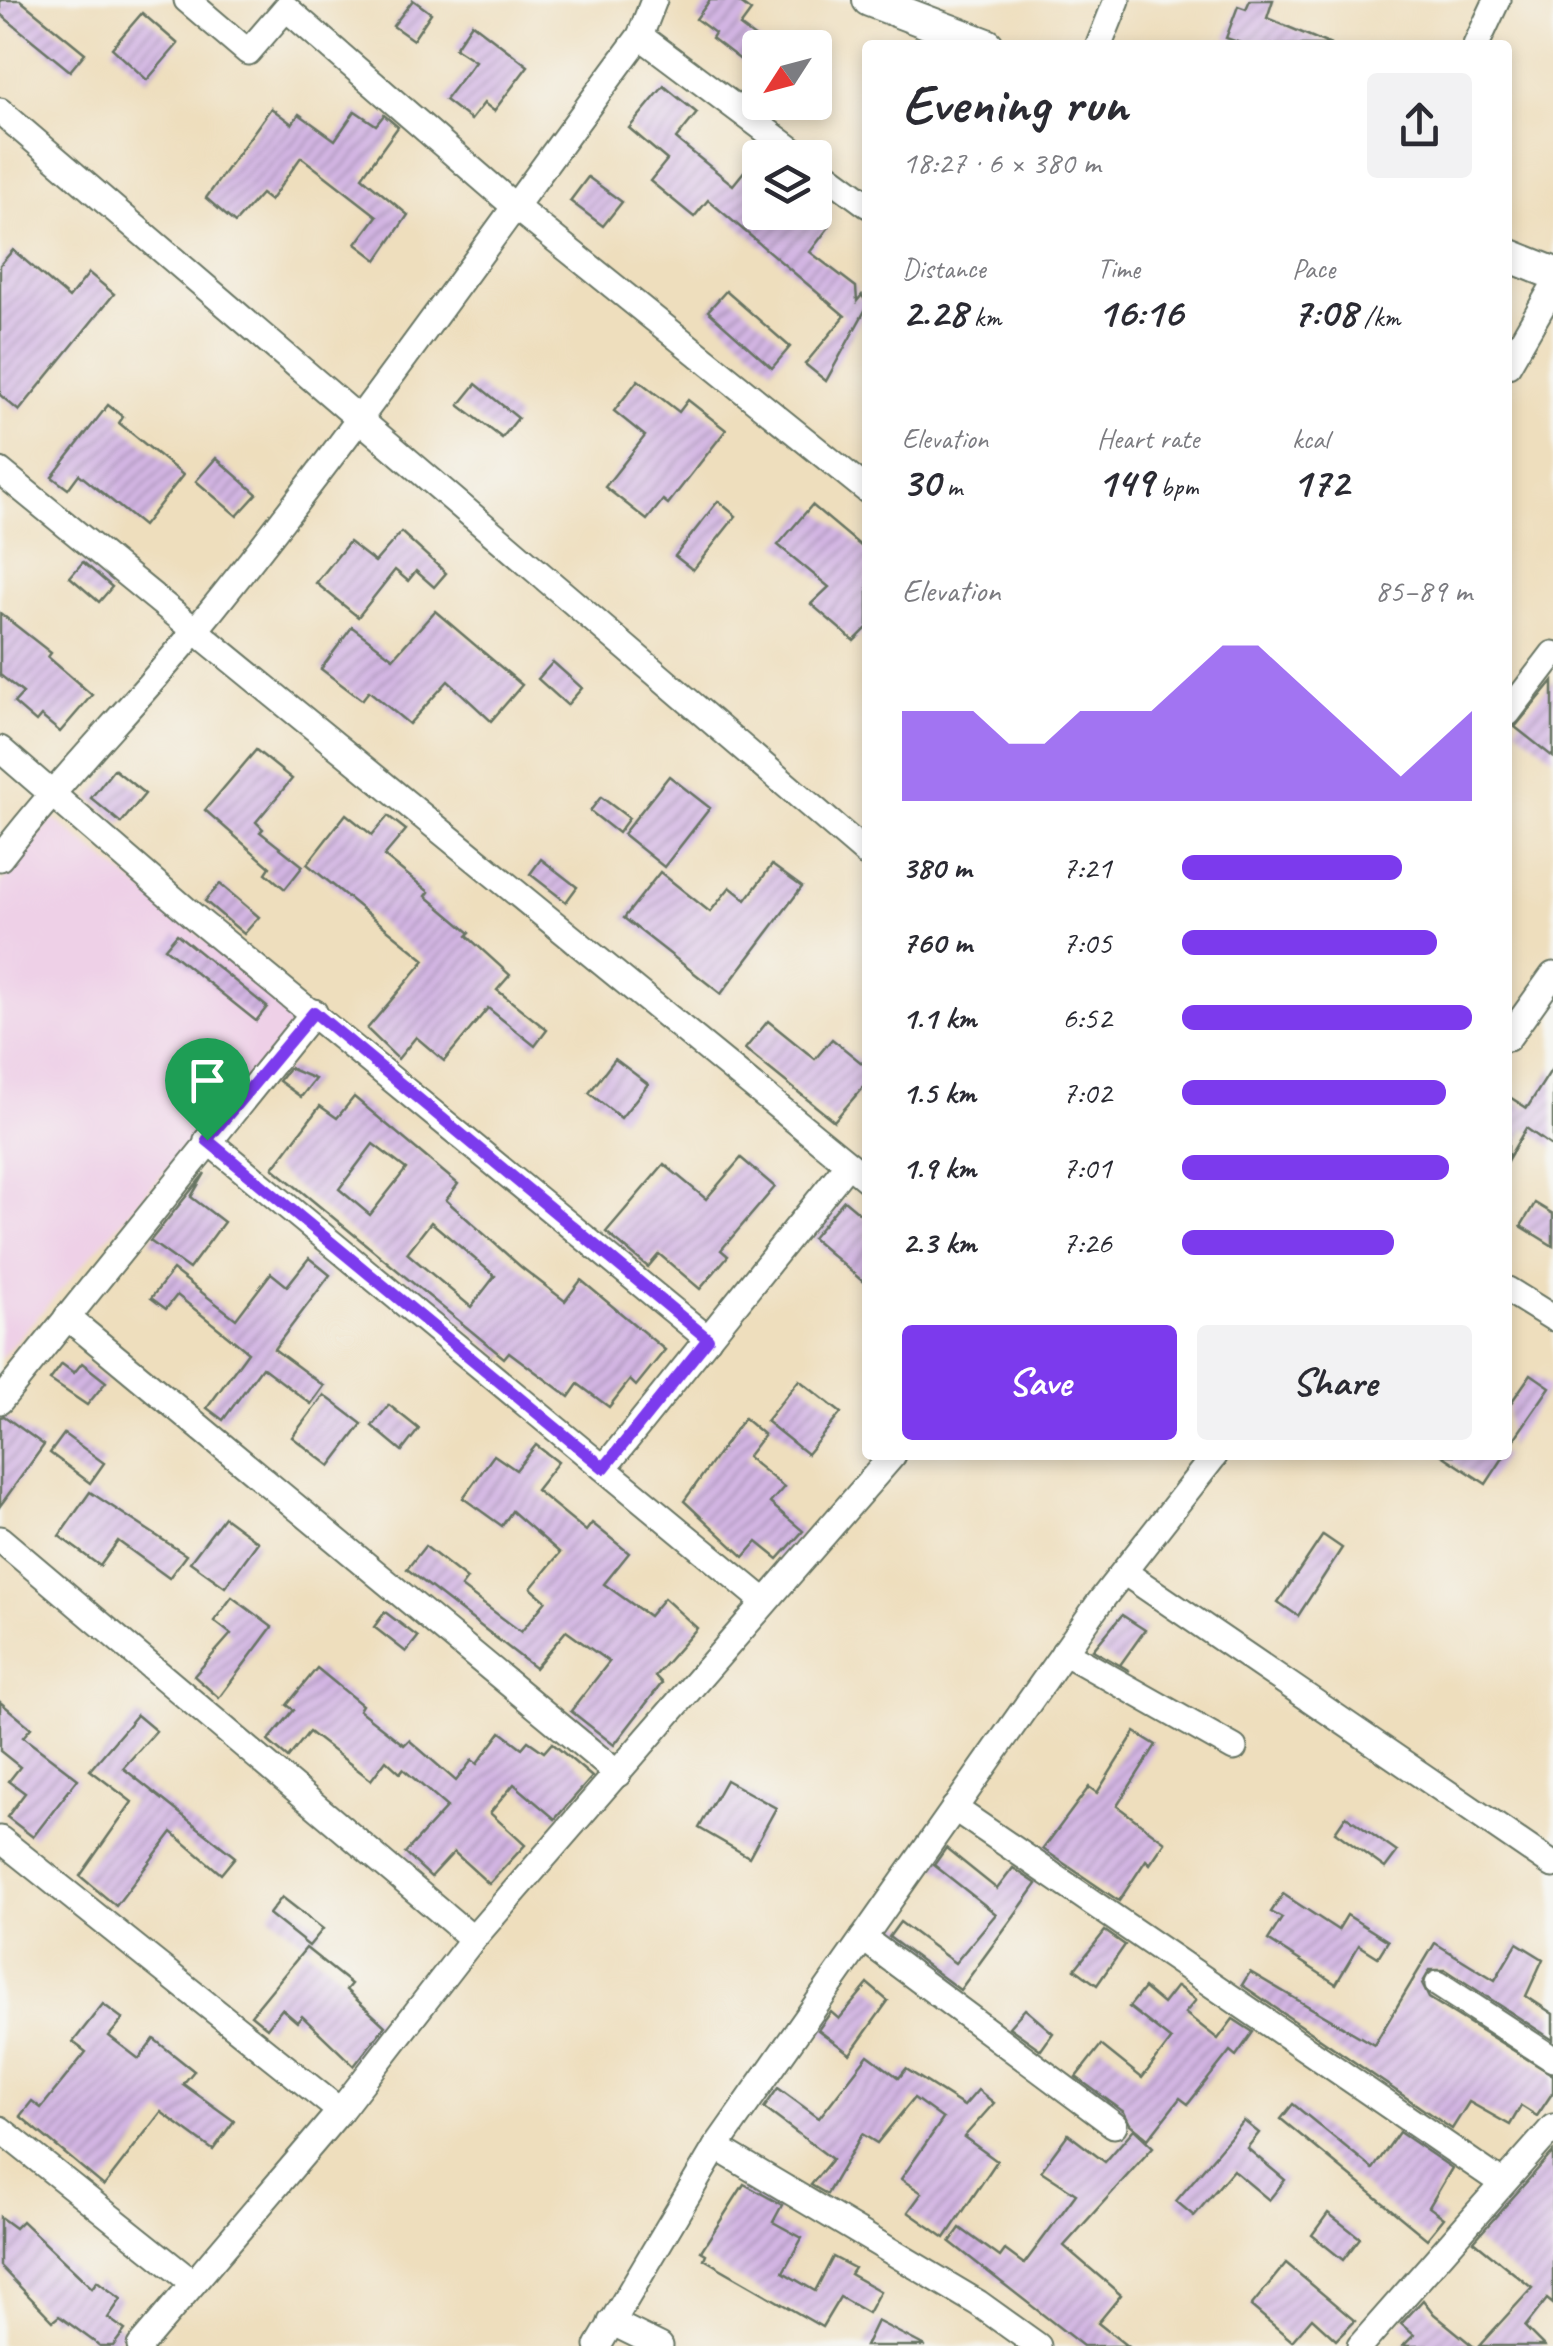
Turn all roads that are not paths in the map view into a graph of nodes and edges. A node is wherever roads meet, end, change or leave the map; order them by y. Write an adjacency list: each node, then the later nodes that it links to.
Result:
1 (187, 0): 14 (street)
2 (654, 0): 6 (street)
3 (868, 0): 7 (main road)
4 (1117, 0): 8 (street)
5 (1497, 0): 9 (street)
6 (640, 36): 11 (street); 14 (street)
7 (974, 40)
8 (1101, 40)
9 (1478, 40)
10 (0, 111): 19 (street)
11 (779, 140)
12 (832, 179): 13 (street)
13 (862, 201)
14 (514, 206): 19 (street); 21 (street)
15 (1512, 256): 16 (main road)
16 (1553, 273)
17 (1553, 287): 18 (street)
18 (1512, 358)
19 (363, 418): 22 (street); 27 (street)
20 (0, 471): 22 (street)
21 (862, 485)
22 (195, 631): 26 (street); 33 (street)
23 (1553, 654): 24 (street)
24 (1512, 708)
25 (0, 749): 26 (street)
26 (50, 792): 28 (street); 30 (street)
27 (862, 850)
28 (0, 858)
29 (1553, 975): 31 (street)
30 (314, 1012): 32 (street); 37 (street)
31 (1512, 1032)
32 (207, 1140): 35 (street); 41 (street)
33 (858, 1172): 37 (street)
34 (1512, 1292): 36 (street)
35 (67, 1317): 38 (street); 47 (street)
36 (1553, 1318)
37 (708, 1339): 41 (street)
38 (0, 1401)
39 (889, 1460): 44 (street)
40 (1210, 1460): 43 (street)
41 (604, 1468): 44 (street)
42 (0, 1540): 52 (street)
43 (1124, 1572): 45 (street); 50 (street)
44 (764, 1601): 47 (street)
45 (1064, 1652): 46 (street); 48 (street)
46 (1234, 1748)
47 (618, 1774): 52 (street)
48 (954, 1808): 51 (street); 60 (street)
49 (0, 1839): 55 (street)
50 (1553, 1864)
51 (863, 1938): 56 (street); 59 (street)
52 (473, 1940): 55 (street)
53 (1438, 1984): 54 (street)
54 (1553, 2059)
55 (340, 2110): 61 (street)
56 (1114, 2125)
57 (1553, 2127): 60 (street)
58 (0, 2128): 61 (street)
59 (716, 2147): 62 (street); 66 (street)
60 (1502, 2182): 67 (street)
61 (192, 2283): 63 (street)
62 (612, 2322): 64 (street); 65 (street)
63 (140, 2346)
64 (598, 2346)
65 (660, 2346)
66 (1038, 2346)
67 (1360, 2346)

